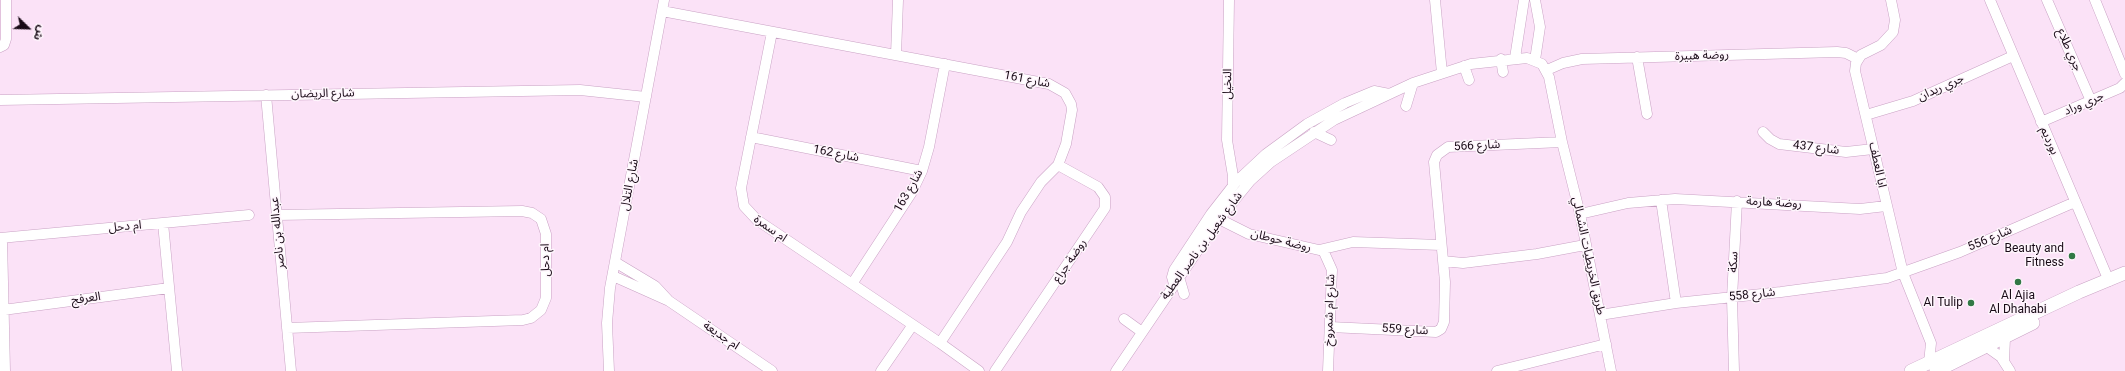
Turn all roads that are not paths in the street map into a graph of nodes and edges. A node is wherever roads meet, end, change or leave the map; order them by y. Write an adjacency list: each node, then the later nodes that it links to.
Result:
1 (6, 0): 14 (street)
2 (664, 0): 12 (street, شارع التلال)
3 (898, 0): 15 (street)
4 (1229, 0): 47 (street, النخيل)
5 (1435, 0): 26 (street)
6 (1524, 0): 18 (street)
7 (1535, 0): 21 (street)
8 (1891, 0): 20 (street)
9 (1990, 0): 16 (street, بورديم)
10 (2047, 0): 35 (street, جري طلاع)
11 (2095, 0): 27 (street)
12 (662, 11): 13 (street); 33 (street, شارع التلال)
13 (772, 32): 15 (street, شارع 161); 42 (street, ام سمرة)
14 (0, 48)
15 (896, 55): 22 (street, شارع 161)
16 (2013, 56): 38 (street, جري ريدان); 39 (street, بورديم)
17 (1637, 57): 20 (street, روضة هبيرة); 24 (street, روضة هبيرة); 37 (street)
18 (1515, 58): 19 (street, شارع شعيل بن ناصر العطية); 21 (street, شارع شعيل بن ناصر العطية)
19 (1501, 59): 23 (street, شارع شعيل بن ناصر العطية); 25 (street)
20 (1858, 59): 38 (street, ابا العطف)
21 (1535, 60): 24 (street)
22 (945, 64): 46 (street, شارع 161); 48 (street, شارع 163)
23 (1464, 66): 26 (street, شارع شعيل بن ناصر العطية); 28 (street)
24 (1547, 70): 44 (street)
25 (1503, 72)
26 (1442, 73): 29 (street, شارع شعيل بن ناصر العطية)
27 (2125, 74)
28 (1469, 80)
29 (1413, 83): 31 (street, شارع شعيل بن ناصر العطية); 36 (street)
30 (2125, 83): 35 (street, جري وراد)
31 (1389, 94): 40 (street, شارع شعيل بن ناصر العطية); 49 (street)
32 (266, 95): 33 (street, شارع الريضان); 34 (street, شارع الريضان); 57 (street, عبدالله بن ناصر)
33 (646, 97): 65 (street, شارع التلال)
34 (0, 100)
35 (2091, 101): 39 (street, جري وراد)
36 (1406, 106)
37 (1647, 114)
38 (1866, 115): 45 (street, ابا العطف)
39 (2041, 122): 53 (street, بورديم)
40 (1314, 132): 43 (street); 49 (street, شارع شعيل بن ناصر العطية)
41 (1763, 132): 45 (street, شارع 437)
42 (751, 137): 48 (street, شارع 162); 71 (street, ام سمرة)
43 (1332, 140)
44 (1562, 142): 55 (street, طريق الخريطيات الشمالي); 61 (street, شارع 566)
45 (1873, 149): 54 (street, ابا العطف)
46 (1058, 165): 85 (street, شارع 161); 98 (street, روضة جراع)
47 (1232, 168): 49 (street); 50 (street, النخيل)
48 (922, 171): 71 (street, شارع 163)
49 (1248, 176): 50 (street); 58 (street, شارع شعيل بن ناصر العطية)
50 (1233, 186): 69 (street)
51 (1661, 200): 52 (street, روضة هارمة); 55 (street, روضة هارمة); 76 (street)
52 (1737, 201): 54 (street, روضة هارمة); 74 (street, سكة)
53 (2075, 202): 66 (street, شارع 556); 70 (street, بورديم)
54 (1886, 206): 66 (street, ابا العطف)
55 (1580, 214): 62 (street, طريق الخريطيات الشمالي)
56 (250, 215): 59 (street, ام دحل)
57 (276, 215): 82 (street, عبدالله بن ناصر); 82 (street, ام دحل)
58 (1219, 219): 63 (street, روضة حوطان); 69 (street, شارع شعيل بن ناصر العطية)
59 (163, 223): 60 (street, ام دحل); 72 (street)
60 (1, 238): 77 (street)
61 (1441, 245): 63 (street, روضة حوطان); 64 (street, شارع 559)
62 (1586, 245): 64 (street); 78 (street, طريق الخريطيات الشمالي)
63 (1323, 250): 81 (street, شارع ام شمروخ)
64 (1443, 260): 81 (street, شارع 559)
65 (615, 262): 68 (street, شارع التلال); 75 (street, ام جديعة)
66 (1903, 273): 74 (street, شارع 558); 86 (street, ابا العطف)
67 (2125, 273): 70 (street)
68 (613, 276): 75 (street, ام جديعة); 94 (street, شارع التلال)
69 (1176, 281): 73 (street); 83 (street, شارع شعيل بن ناصر العطية)
70 (2109, 281): 84 (street); 90 (street)
71 (852, 284): 80 (street, ام سمرة)
72 (169, 288): 77 (street, العرفج); 92 (street)
73 (1184, 294)
74 (1732, 298): 76 (street, شارع 558); 103 (street, سكة)
75 (669, 302): 95 (street, ام جديعة)
76 (1676, 303): 78 (street, شارع 558)
77 (3, 310): 91 (street)
78 (1600, 315): 87 (street, طريق الخريطيات الشمالي)
79 (1124, 319): 83 (street)
80 (912, 326): 85 (street, ام سمرة); 96 (street)
81 (1330, 327): 100 (street, شارع ام شمروخ)
82 (287, 328): 93 (street, عبدالله بن ناصر)
83 (1142, 332): 99 (street, شارع شعيل بن ناصر العطية)
84 (2005, 338): 88 (street); 89 (street)
85 (940, 343): 97 (street, ام سمرة)
86 (1930, 343): 90 (street); 90 (street)
87 (1606, 344): 101 (street); 102 (street, طريق الخريطيات الشمالي)
88 (1987, 347): 89 (street); 90 (street)
89 (2004, 361): 105 (street)
90 (1940, 364): 104 (street)
91 (5, 371)
92 (177, 371)
93 (291, 371)
94 (610, 371)
95 (772, 371)
96 (881, 371)
97 (979, 371)
98 (995, 371)
99 (1116, 371)
100 (1328, 371)
101 (1497, 371)
102 (1612, 371)
103 (1734, 371)
104 (1911, 371)
105 (2010, 371)

